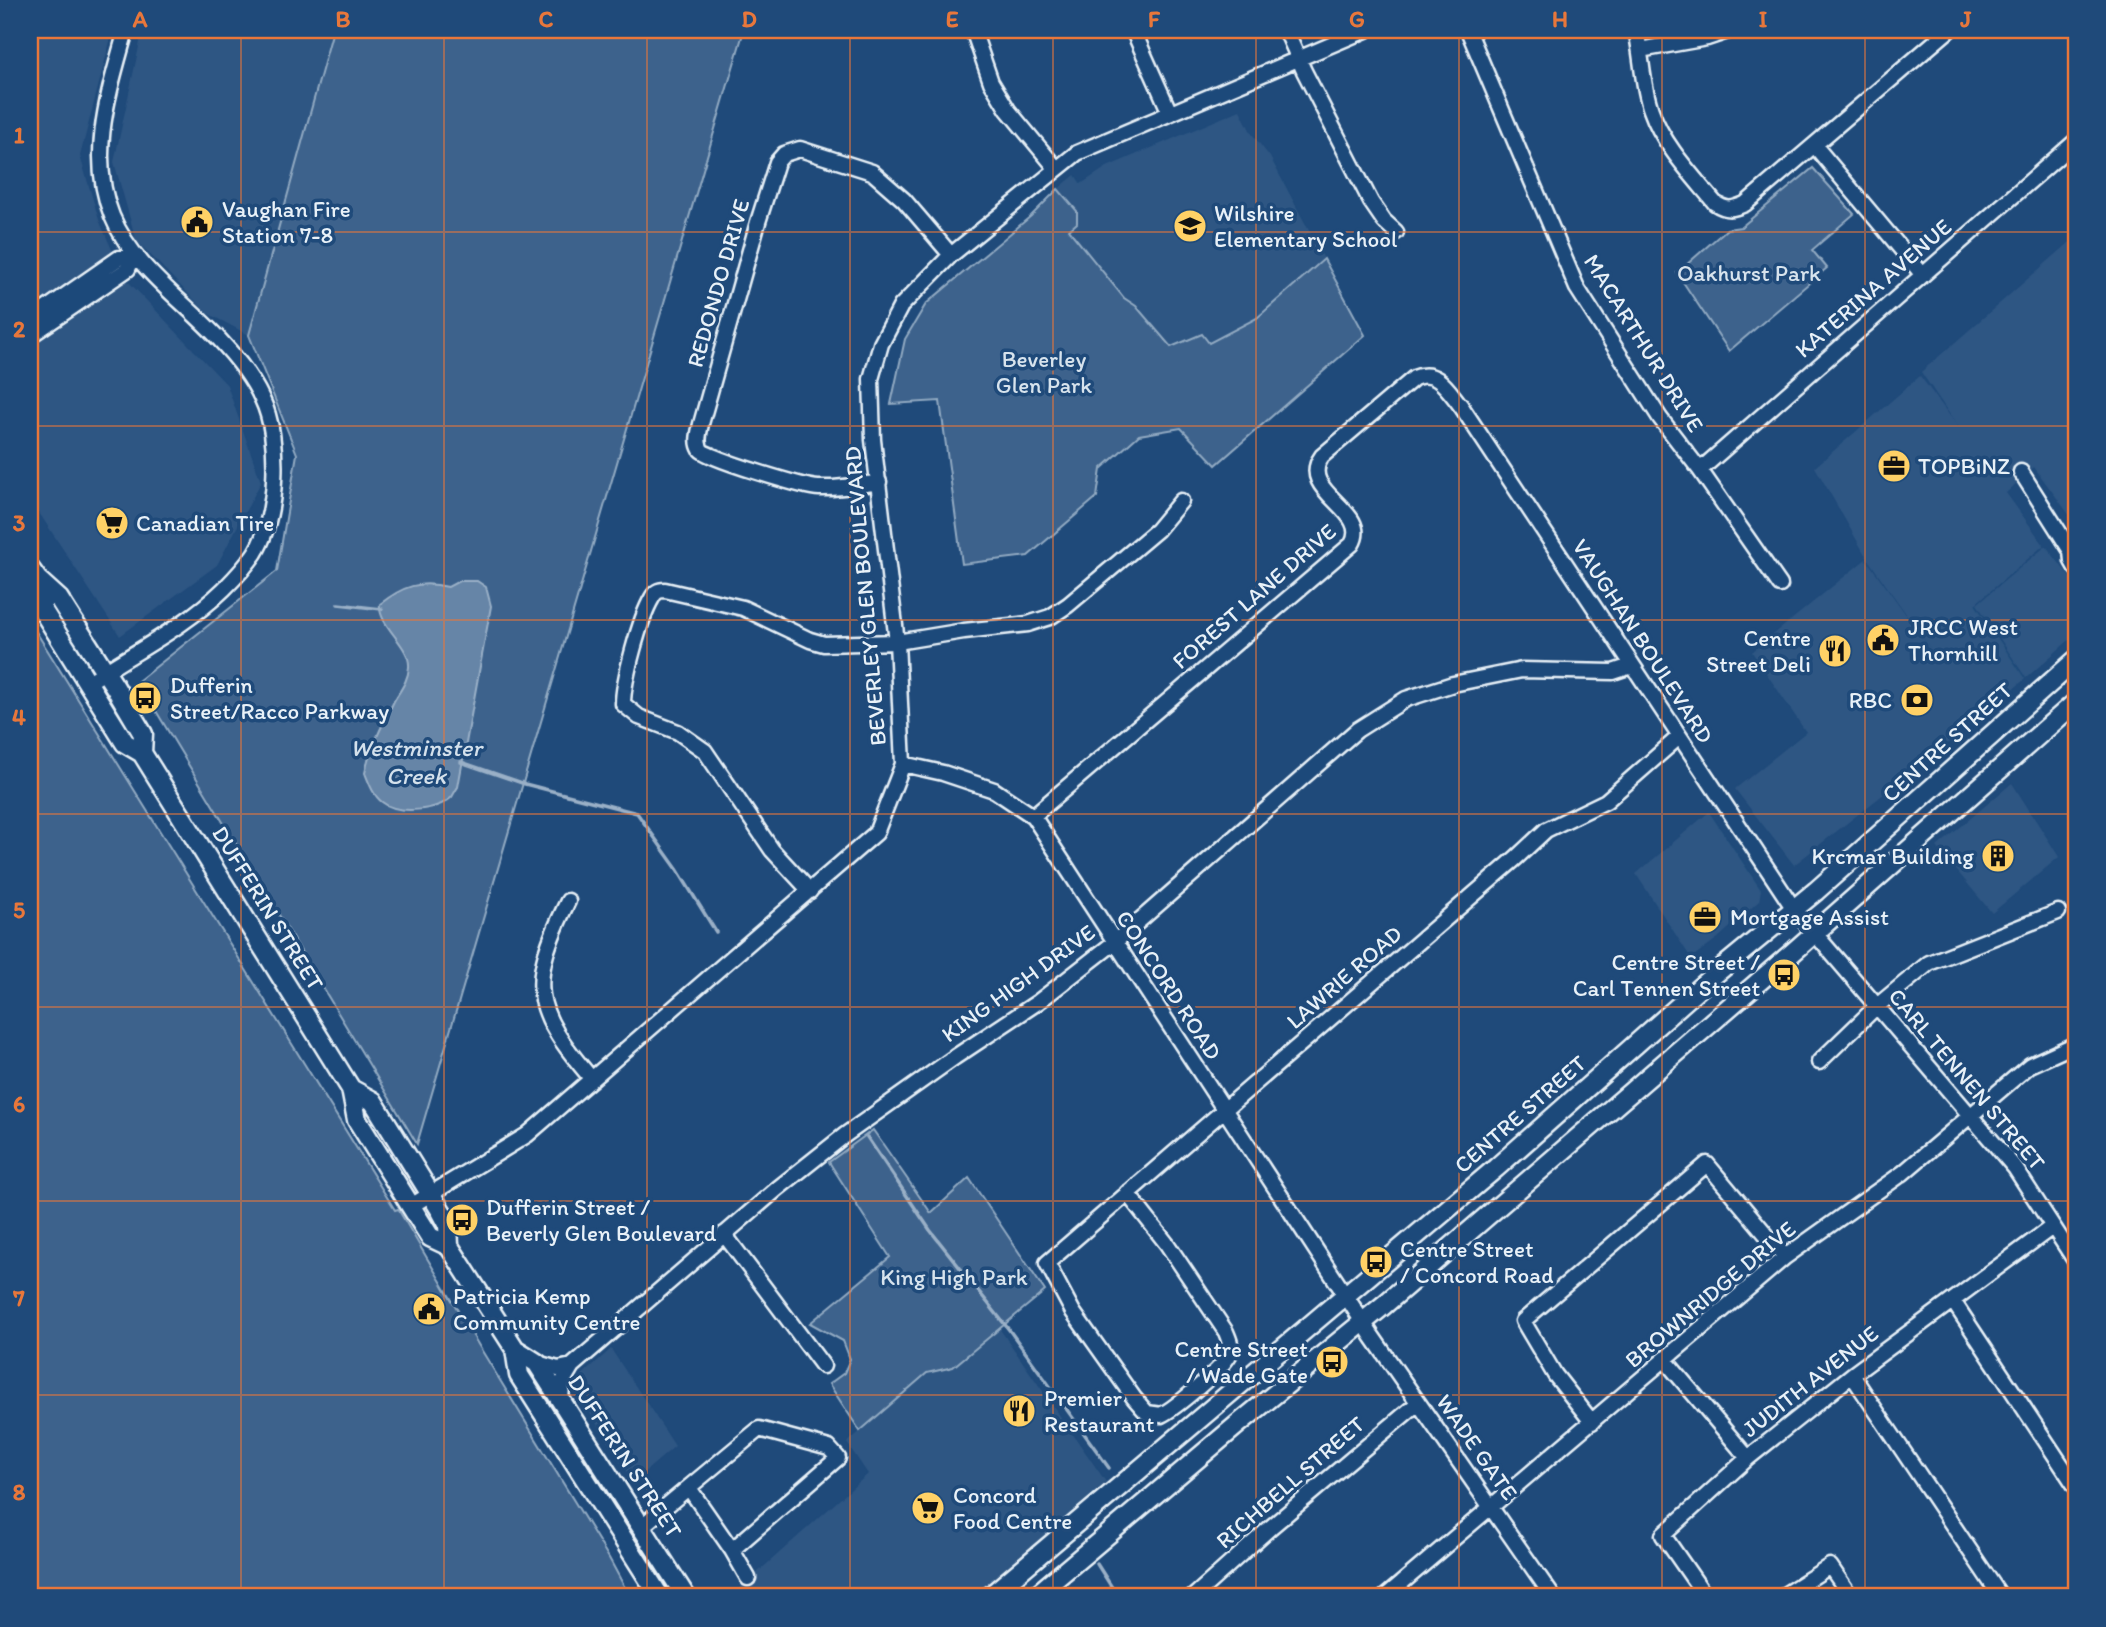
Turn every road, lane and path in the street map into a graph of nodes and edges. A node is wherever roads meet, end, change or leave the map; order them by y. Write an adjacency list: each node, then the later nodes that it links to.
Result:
1 (126, 30): 17 (street)
2 (973, 30): 15 (street)
3 (1133, 30): 12 (street)
4 (1286, 30): 11 (street)
5 (1366, 30): 11 (street, BEVERLEY GLEN BOULEVARD)
6 (1468, 30): 23 (street, MACARTHUR DRIVE)
7 (1636, 30): 10 (street)
8 (1731, 30): 10 (street)
9 (1949, 30): 14 (street)
10 (1640, 50): 14 (street)
11 (1298, 58): 12 (street, BEVERLEY GLEN BOULEVARD); 16 (street)
12 (1170, 113): 15 (street, BEVERLEY GLEN BOULEVARD)
13 (2076, 141): 19 (street, KATERINA AVENUE)
14 (1815, 146): 19 (street)
15 (1056, 168): 18 (street, BEVERLEY GLEN BOULEVARD)
16 (1396, 232)
17 (134, 255): 20 (street); 21 (street); 34 (street)
18 (951, 255): 25 (street, BEVERLEY GLEN BOULEVARD); 25 (street, REDONDO DRIVE)
19 (1922, 274): 23 (street, KATERINA AVENUE)
20 (30, 320)
21 (30, 336)
22 (1433, 376): 33 (street, VAUGHAN BOULEVARD); 40 (street, FOREST LANE DRIVE)
23 (1700, 470): 30 (street, MACARTHUR DRIVE)
24 (2021, 472): 27 (street)
25 (879, 482): 31 (street, BEVERLEY GLEN BOULEVARD)
26 (1181, 501): 31 (street)
27 (2073, 552): 28 (street)
28 (2076, 568)
29 (34, 575): 34 (main road, DUFFERIN STREET); 35 (main road, DUFFERIN STREET)
30 (1780, 585)
31 (897, 642): 39 (street, BEVERLEY GLEN BOULEVARD); 41 (street)
32 (2076, 660): 43 (main road, CENTRE STREET)
33 (1631, 666): 37 (street, VAUGHAN BOULEVARD); 46 (street, KING HIGH DRIVE)
34 (104, 672): 35 (street); 38 (main road, DUFFERIN STREET)
35 (89, 682): 38 (main road, DUFFERIN STREET)
36 (2076, 702): 45 (main road)
37 (1679, 737): 43 (street, VAUGHAN BOULEVARD); 52 (street, LAWRIE ROAD)
38 (142, 752): 51 (main road, DUFFERIN STREET)
39 (903, 764): 40 (street, CONCORD ROAD); 41 (street, BEVERLEY GLEN BOULEVARD)
40 (1032, 816): 46 (street, CONCORD ROAD)
41 (810, 891): 50 (street, BEVERLEY GLEN BOULEVARD)
42 (568, 901): 50 (street)
43 (1794, 909): 45 (street, VAUGHAN BOULEVARD); 62 (main road, CENTRE STREET)
44 (2057, 912): 47 (street)
45 (1814, 933): 47 (street, CARL TENNEN STREET); 64 (main road)
46 (1115, 942): 52 (street, CONCORD ROAD); 58 (street, KING HIGH DRIVE)
47 (1877, 1006): 49 (street); 53 (street, CARL TENNEN STREET)
48 (2076, 1044): 53 (street, BROWNRIDGE DRIVE)
49 (1819, 1062)
50 (591, 1078): 55 (street, BEVERLEY GLEN BOULEVARD)
51 (351, 1089): 55 (main road, DUFFERIN STREET); 56 (main road, DUFFERIN STREET)
52 (1224, 1111): 54 (street, LAWRIE ROAD); 62 (street, CONCORD ROAD)
53 (1972, 1114): 57 (street, CARL TENNEN STREET); 60 (street, BROWNRIDGE DRIVE)
54 (1127, 1193): 54 (street, LAWRIE ROAD)
55 (430, 1194): 56 (street, BEVERLEY GLEN BOULEVARD); 59 (main road, DUFFERIN STREET)
56 (411, 1206): 59 (main road, DUFFERIN STREET)
57 (2052, 1227): 61 (street, CARL TENNEN STREET); 63 (street, JUDITH AVENUE)
58 (724, 1234): 68 (street, KING HIGH DRIVE); 69 (street)
59 (450, 1247): 65 (main road, DUFFERIN STREET)
60 (1785, 1257): 66 (street, BROWNRIDGE DRIVE); 73 (street)
61 (2076, 1262)
62 (1347, 1295): 64 (street, WADE GATE); 85 (main road, CENTRE STREET)
63 (1953, 1301): 70 (street, JUDITH AVENUE); 75 (street)
64 (1363, 1322): 72 (street, WADE GATE); 86 (main road)
65 (515, 1349): 67 (main road, DUFFERIN STREET); 80 (main road, DUFFERIN STREET)
66 (1665, 1360): 73 (street, BROWNRIDGE DRIVE); 74 (street)
67 (537, 1363): 68 (street); 71 (main road, DUFFERIN STREET)
68 (572, 1366): 71 (street)
69 (823, 1366)
70 (1852, 1375): 74 (street, JUDITH AVENUE); 93 (street)
71 (561, 1402): 78 (main road, DUFFERIN STREET)
72 (1418, 1403): 77 (street, WADE GATE); 87 (street, RICHBELL STREET)
73 (1592, 1422): 77 (street, BROWNRIDGE DRIVE)
74 (1748, 1458): 90 (street, JUDITH AVENUE)
75 (2076, 1487)
76 (689, 1488): 78 (street); 79 (street); 79 (street)
77 (1492, 1507): 88 (street, BROWNRIDGE DRIVE); 89 (street, WADE GATE)
78 (641, 1527): 84 (main road, DUFFERIN STREET)
79 (732, 1550): 81 (street)
80 (632, 1554): 82 (main road, DUFFERIN STREET); 83 (main road)
81 (748, 1578)
82 (660, 1597)
83 (668, 1597)
84 (686, 1597)
85 (989, 1597)
86 (1034, 1597)
87 (1193, 1597)
88 (1385, 1597)
89 (1553, 1597)
90 (1706, 1597)
91 (1781, 1597): 92 (street)
92 (1851, 1597)
93 (2001, 1597)

